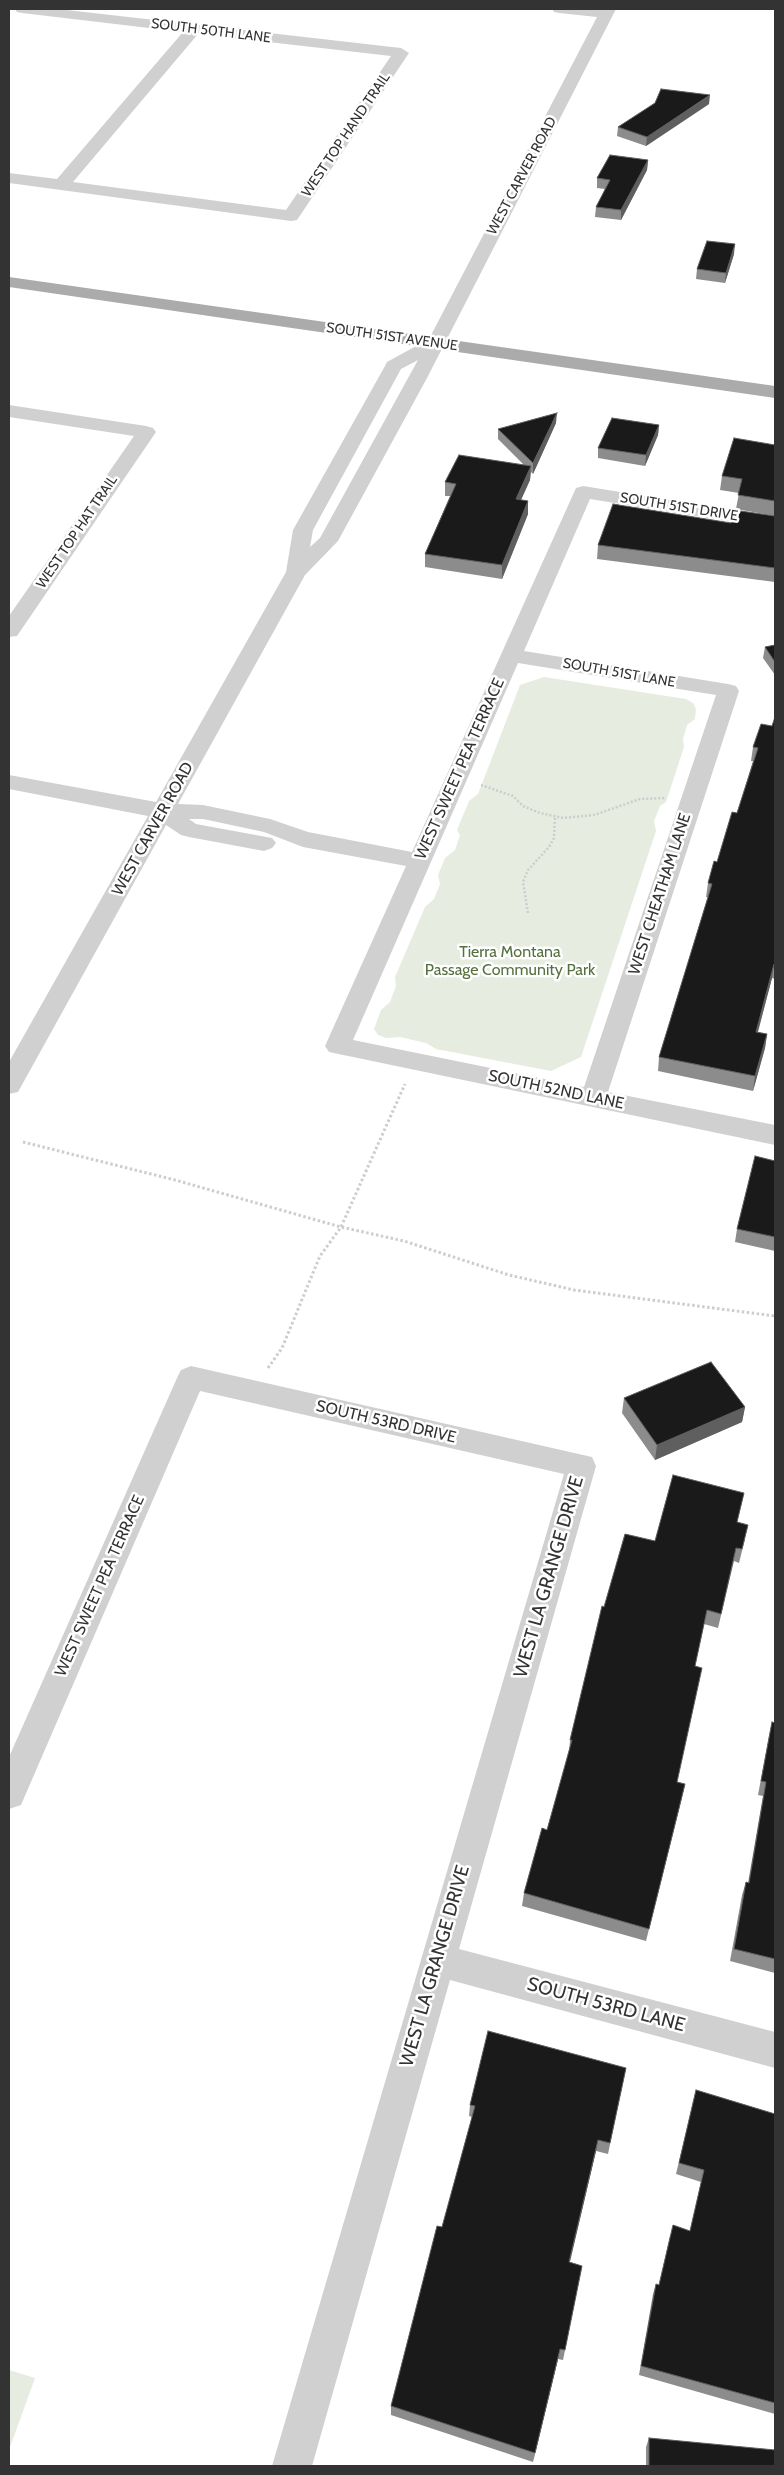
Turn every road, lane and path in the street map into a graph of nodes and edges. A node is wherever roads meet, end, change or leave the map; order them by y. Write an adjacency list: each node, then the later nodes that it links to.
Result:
1 (22, 9): 4 (street, SOUTH 50TH LANE)
2 (559, 9): 3 (street)
3 (608, 11): 9 (street, WEST CARVER ROAD)
4 (194, 29): 5 (street, SOUTH 50TH LANE); 7 (street)
5 (401, 53): 7 (street, WEST TOP HAND TRAIL)
6 (9, 178): 7 (street)
7 (60, 185)
8 (9, 282): 9 (main road, SOUTH 51ST AVENUE)
9 (435, 343): 10 (main road, SOUTH 51ST AVENUE); 14 (street, WEST CARVER ROAD); 14 (street, WEST CARVER ROAD)
10 (775, 392)
11 (9, 411): 15 (street, WEST TOP HAT TRAIL)
12 (583, 492): 13 (street, SOUTH 51ST DRIVE); 16 (street, WEST SWEET PEA TERRACE)
13 (775, 522)
14 (296, 572): 21 (street, WEST CARVER ROAD)
15 (9, 631)
16 (511, 655): 17 (street, SOUTH 51ST LANE); 18 (street, WEST SWEET PEA TERRACE)
17 (728, 691): 20 (street, WEST CHEATHAM LANE)
18 (456, 779): 22 (path); 23 (street, WEST SWEET PEA TERRACE)
19 (9, 782): 21 (street)
20 (692, 799): 22 (path); 28 (street, WEST CHEATHAM LANE)
21 (162, 811): 23 (street); 27 (street, WEST CARVER ROAD)
22 (555, 816): 24 (path)
23 (420, 861): 25 (street, WEST SWEET PEA TERRACE)
24 (528, 913)
25 (338, 1046): 26 (street, SOUTH 52ND LANE)
26 (415, 1062): 28 (street, SOUTH 52ND LANE); 31 (path)
27 (9, 1085)
28 (592, 1098): 29 (street, SOUTH 52ND LANE)
29 (775, 1135)
30 (23, 1142): 31 (path)
31 (340, 1227): 32 (path); 34 (path)
32 (775, 1316)
33 (191, 1378): 34 (street, SOUTH 53RD DRIVE); 36 (street, WEST SWEET PEA TERRACE)
34 (252, 1391): 35 (street, SOUTH 53RD DRIVE)
35 (581, 1466): 37 (street, WEST LA GRANGE DRIVE)
36 (9, 1794)
37 (437, 1960): 38 (street, SOUTH 53RD LANE); 39 (street, WEST LA GRANGE DRIVE)
38 (775, 2050)
39 (292, 2466)

